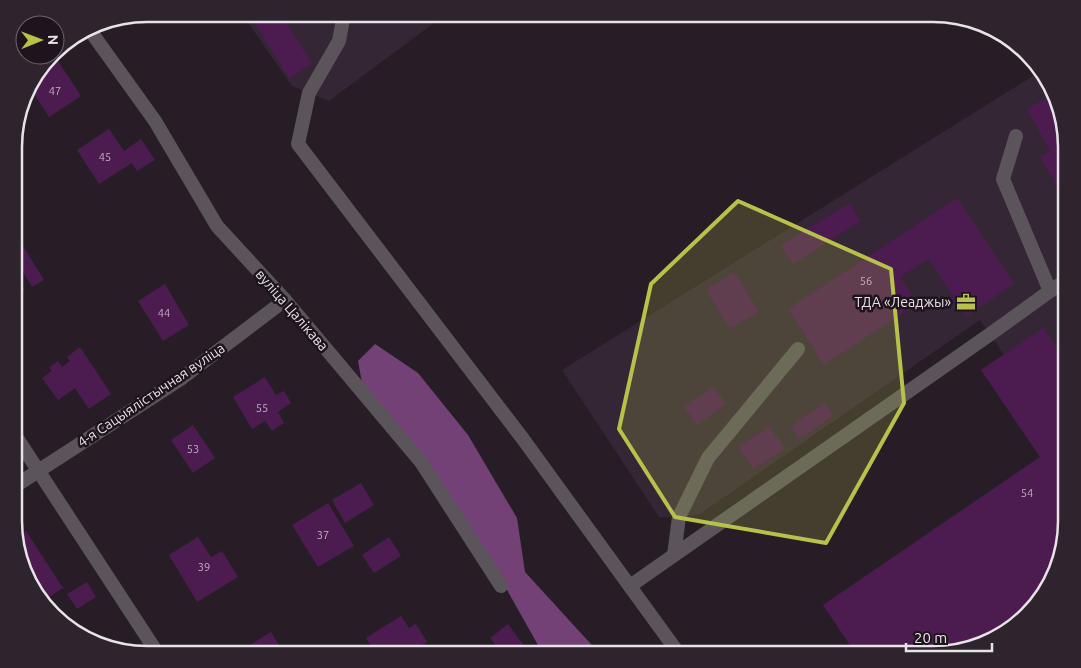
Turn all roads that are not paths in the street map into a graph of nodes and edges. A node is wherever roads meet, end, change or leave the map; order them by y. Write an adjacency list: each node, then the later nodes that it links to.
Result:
1 (343, 22): 13 (street)
2 (93, 35): 6 (street, вуліца Цалікава)
3 (1016, 136): 5 (street)
4 (1058, 286): 5 (street)
5 (1050, 291): 11 (street)
6 (285, 300): 9 (street, 4-я Сацыялістычная вуліца); 12 (street, вуліца Цалікава)
7 (798, 349): 11 (street)
8 (22, 446): 9 (street)
9 (38, 471): 10 (street, 4-я Сацыялістычная вуліца); 15 (street)
10 (22, 481)
11 (674, 555): 13 (street)
12 (501, 586)
13 (630, 586): 14 (street)
14 (673, 645)
15 (153, 646)

